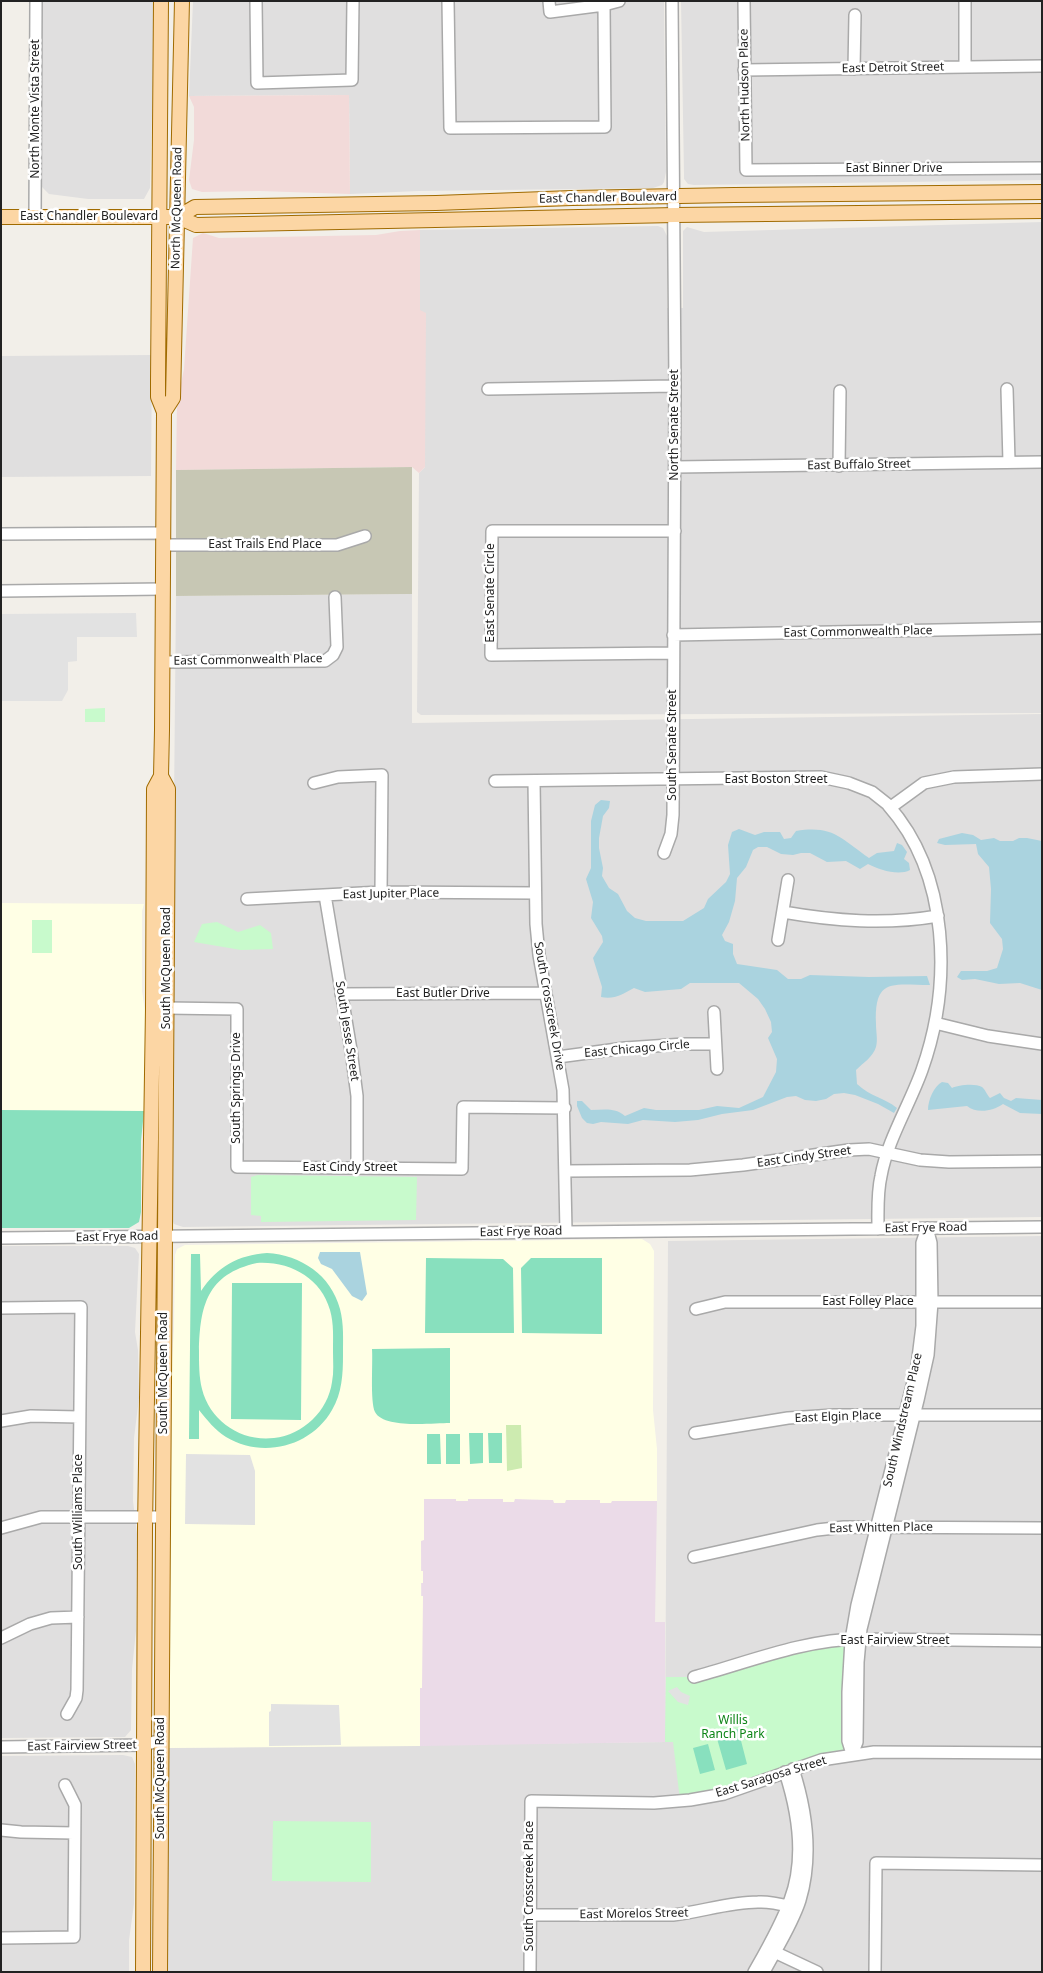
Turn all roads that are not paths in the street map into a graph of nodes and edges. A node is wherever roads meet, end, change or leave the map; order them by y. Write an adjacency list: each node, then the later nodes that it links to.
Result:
1 (36, 1): 26 (street, North Monte Vista Street)
2 (161, 1): 27 (main road, North McQueen Road)
3 (182, 1): 28 (main road, North McQueen Road)
4 (256, 1): 5 (street)
5 (353, 1)
6 (448, 1): 12 (street)
7 (549, 1): 12 (street)
8 (619, 1): 12 (street)
9 (672, 1): 21 (street, North Senate Street)
10 (744, 1): 17 (street, North Hudson Place)
11 (965, 1): 15 (street)
12 (604, 5)
13 (855, 15): 16 (street)
14 (1042, 66): 15 (street, East Detroit Street)
15 (965, 67): 16 (street, East Detroit Street)
16 (854, 69): 17 (street, East Detroit Street)
17 (744, 70): 19 (street, North Hudson Place)
18 (1042, 168): 19 (street, East Binner Drive)
19 (746, 170)
20 (1042, 192): 21 (main road, East Chandler Boulevard)
21 (675, 196): 22 (main road, East Chandler Boulevard); 24 (street, North Senate Street)
22 (436, 203): 28 (main road, East Chandler Boulevard); 29 (main road)
23 (1042, 211): 24 (main road, East Chandler Boulevard)
24 (675, 215): 29 (main road, East Chandler Boulevard); 30 (street, North Senate Street)
25 (1, 217): 26 (main road, East Chandler Boulevard)
26 (36, 217): 27 (main road, East Chandler Boulevard)
27 (160, 217): 28 (main road, East Chandler Boulevard); 34 (main road, North McQueen Road)
28 (178, 217): 29 (main road, East Chandler Boulevard); 34 (main road, North McQueen Road)
29 (437, 221)
30 (676, 386): 31 (street); 38 (street, North Senate Street)
31 (488, 389)
32 (1007, 389): 35 (street)
33 (840, 391): 37 (street)
34 (164, 412): 42 (main road, North McQueen Road)
35 (1009, 462): 36 (street, East Buffalo Street); 37 (street, East Buffalo Street)
36 (1042, 462)
37 (839, 466): 38 (street, East Buffalo Street)
38 (676, 468): 39 (street, North Senate Street)
39 (674, 531): 47 (street, North Senate Street); 48 (street, East Senate Circle)
40 (1, 534): 42 (street)
41 (365, 536): 42 (street, East Trails End Place)
42 (163, 539): 43 (main road, South McQueen Road)
43 (163, 589): 44 (street); 49 (main road, South McQueen Road)
44 (1, 591)
45 (335, 597): 49 (street, East Commonwealth Place)
46 (1042, 628): 47 (street, East Commonwealth Place)
47 (674, 635): 48 (street, South Senate Street)
48 (674, 653): 51 (street, South Senate Street)
49 (162, 662): 67 (main road, South McQueen Road)
50 (1042, 774): 55 (street)
51 (672, 780): 53 (street, East Boston Street); 55 (street, East Boston Street); 56 (street, South Senate Street)
52 (495, 781): 53 (street, East Boston Street)
53 (534, 781): 59 (street, South Crosscreek Drive)
54 (314, 783): 58 (street)
55 (888, 805): 63 (street)
56 (664, 853)
57 (788, 880): 62 (street)
58 (380, 892): 59 (street, East Jupiter Place); 60 (street, East Jupiter Place)
59 (534, 893): 65 (street, South Crosscreek Drive)
60 (325, 895): 61 (street, East Jupiter Place); 66 (street, South Jesse Street)
61 (247, 899)
62 (783, 912): 63 (street); 64 (street)
63 (938, 916): 69 (street)
64 (778, 940)
65 (546, 993): 66 (street, East Butler Drive); 72 (street, South Crosscreek Drive)
66 (341, 994): 78 (street, South Jesse Street)
67 (160, 1008): 77 (street, South Springs Drive); 84 (main road, South McQueen Road); 85 (main road, South McQueen Road)
68 (714, 1012): 70 (street)
69 (935, 1023): 71 (street); 75 (street)
70 (715, 1044): 72 (street, East Chicago Circle); 73 (street)
71 (1042, 1044)
72 (558, 1057): 74 (street, South Crosscreek Drive)
73 (717, 1069)
74 (565, 1108): 78 (street, East Cindy Street); 79 (street, South Crosscreek Drive)
75 (889, 1152): 76 (street, East Cindy Street); 79 (street, East Cindy Street); 82 (street)
76 (1042, 1161)
77 (237, 1167): 78 (street, East Cindy Street)
78 (357, 1168)
79 (566, 1171): 83 (street, South Crosscreek Drive)
80 (1042, 1227): 81 (street, East Frye Road)
81 (927, 1228): 82 (street, East Frye Road); 87 (street, South Windstream Place)
82 (878, 1229): 83 (street, East Frye Road)
83 (566, 1231): 84 (street, East Frye Road)
84 (164, 1236): 85 (street, East Frye Road); 98 (main road, South McQueen Road)
85 (150, 1237): 86 (street, East Frye Road); 97 (main road, South McQueen Road)
86 (1, 1238)
87 (927, 1302): 88 (street, East Folley Place); 90 (street, East Folley Place); 91 (street, South Windstream Place)
88 (1042, 1302)
89 (1, 1308): 93 (street, South Williams Place)
90 (696, 1309)
91 (910, 1415): 92 (street, East Elgin Place); 95 (street, East Elgin Place); 99 (street, South Windstream Place)
92 (1042, 1415)
93 (79, 1417): 94 (street); 96 (street, South Williams Place)
94 (1, 1422)
95 (695, 1433)
96 (79, 1516): 97 (street); 100 (street); 103 (street, South Williams Place)
97 (145, 1517): 98 (street); 110 (main road, South McQueen Road)
98 (163, 1517): 109 (main road, South McQueen Road)
99 (882, 1527): 101 (street, East Whitten Place); 102 (street, East Whitten Place); 105 (street, South Windstream Place)
100 (1, 1528)
101 (1042, 1528)
102 (694, 1557)
103 (78, 1617): 104 (street); 108 (street, South Williams Place)
104 (1, 1638)
105 (856, 1639): 106 (street, East Fairview Street); 107 (street, East Fairview Street); 113 (street, South Windstream Place)
106 (1042, 1641)
107 (694, 1677)
108 (68, 1714)
109 (161, 1740): 110 (street, East Fairview Street); 125 (main road, South McQueen Road)
110 (144, 1745): 111 (street, East Fairview Street); 124 (main road, South McQueen Road)
111 (1, 1747)
112 (1042, 1753): 113 (street, East Saragosa Street)
113 (852, 1754): 114 (street, East Saragosa Street)
114 (789, 1770): 116 (street, East Saragosa Street); 120 (street)
115 (65, 1785): 118 (street)
116 (530, 1801): 121 (street, South Crosscreek Place)
117 (1, 1830): 118 (street)
118 (74, 1833): 122 (street)
119 (1042, 1864): 130 (street)
120 (792, 1907): 121 (street, East Morelos Street); 123 (street)
121 (530, 1915): 126 (street, South Crosscreek Place)
122 (1, 1938)
123 (770, 1951): 127 (street); 128 (street); 129 (street)
124 (143, 1972)
125 (160, 1972)
126 (530, 1972)
127 (754, 1972)
128 (764, 1972)
129 (817, 1972)
130 (875, 1972)

